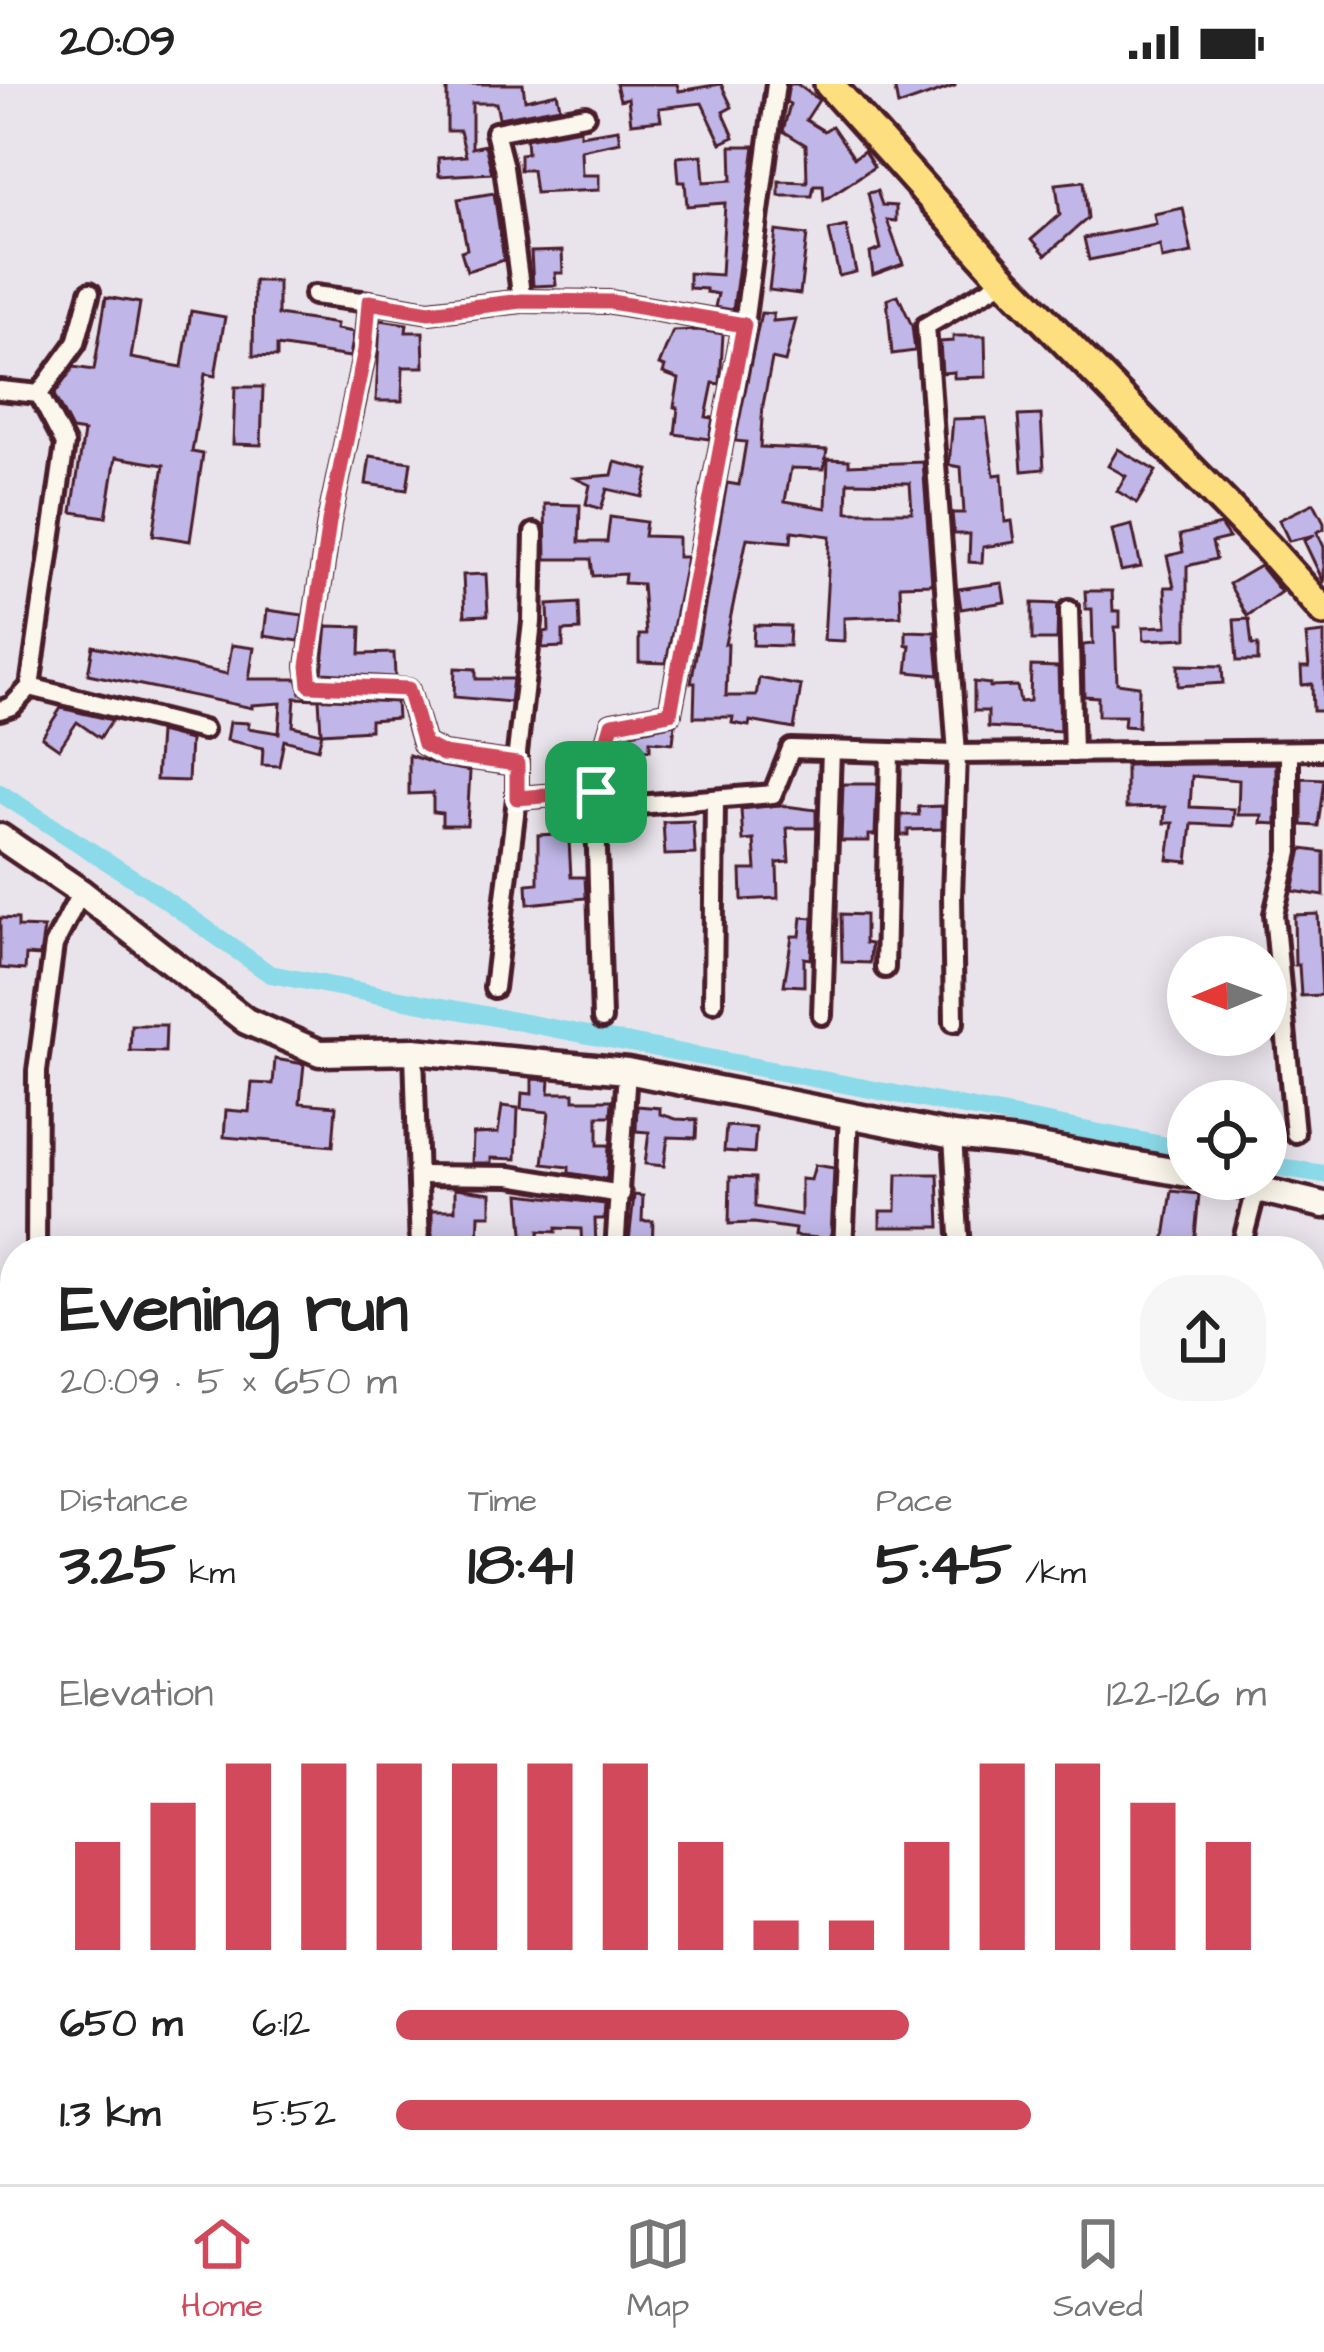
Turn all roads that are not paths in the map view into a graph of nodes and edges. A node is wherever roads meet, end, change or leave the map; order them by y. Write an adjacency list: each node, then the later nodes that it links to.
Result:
1 (776, 84): 9 (street)
2 (829, 84): 4 (main road)
3 (585, 115): 7 (street)
4 (1005, 280): 14 (main road); 23 (street)
5 (91, 292): 11 (street)
6 (314, 295): 8 (street)
7 (522, 301): 8 (street); 9 (street)
8 (369, 302): 24 (street)
9 (744, 325): 25 (street)
10 (0, 390): 11 (street)
11 (39, 394): 15 (street)
12 (534, 533): 24 (street)
13 (1069, 610): 22 (street)
14 (1324, 611)
15 (30, 687): 16 (street); 17 (street)
16 (0, 710)
17 (202, 730)
18 (831, 750): 20 (street); 27 (street); 33 (street)
19 (1324, 750): 21 (street)
20 (890, 752): 23 (street); 30 (street)
21 (1288, 752): 22 (street); 39 (street)
22 (1073, 753): 23 (street)
23 (957, 754): 35 (street)
24 (517, 764): 26 (street)
25 (596, 792): 26 (street); 27 (street); 34 (street)
26 (517, 798): 31 (street)
27 (715, 799): 32 (street)
28 (0, 837): 29 (street)
29 (81, 892): 36 (street); 47 (street)
30 (885, 968)
31 (494, 988)
32 (713, 1002)
33 (821, 1015)
34 (602, 1019)
35 (954, 1022)
36 (414, 1052): 37 (street); 42 (street)
37 (628, 1071): 38 (street); 43 (street)
38 (849, 1113): 40 (street); 50 (street)
39 (1295, 1133)
40 (953, 1136): 41 (street); 51 (street)
41 (1167, 1170)
42 (419, 1175): 43 (street); 48 (street)
43 (622, 1194): 49 (street)
44 (1287, 1195): 46 (street)
45 (1253, 1200): 52 (street)
46 (1324, 1205)
47 (36, 1236)
48 (420, 1236)
49 (617, 1236)
50 (844, 1236)
51 (959, 1236)
52 (1244, 1236)

